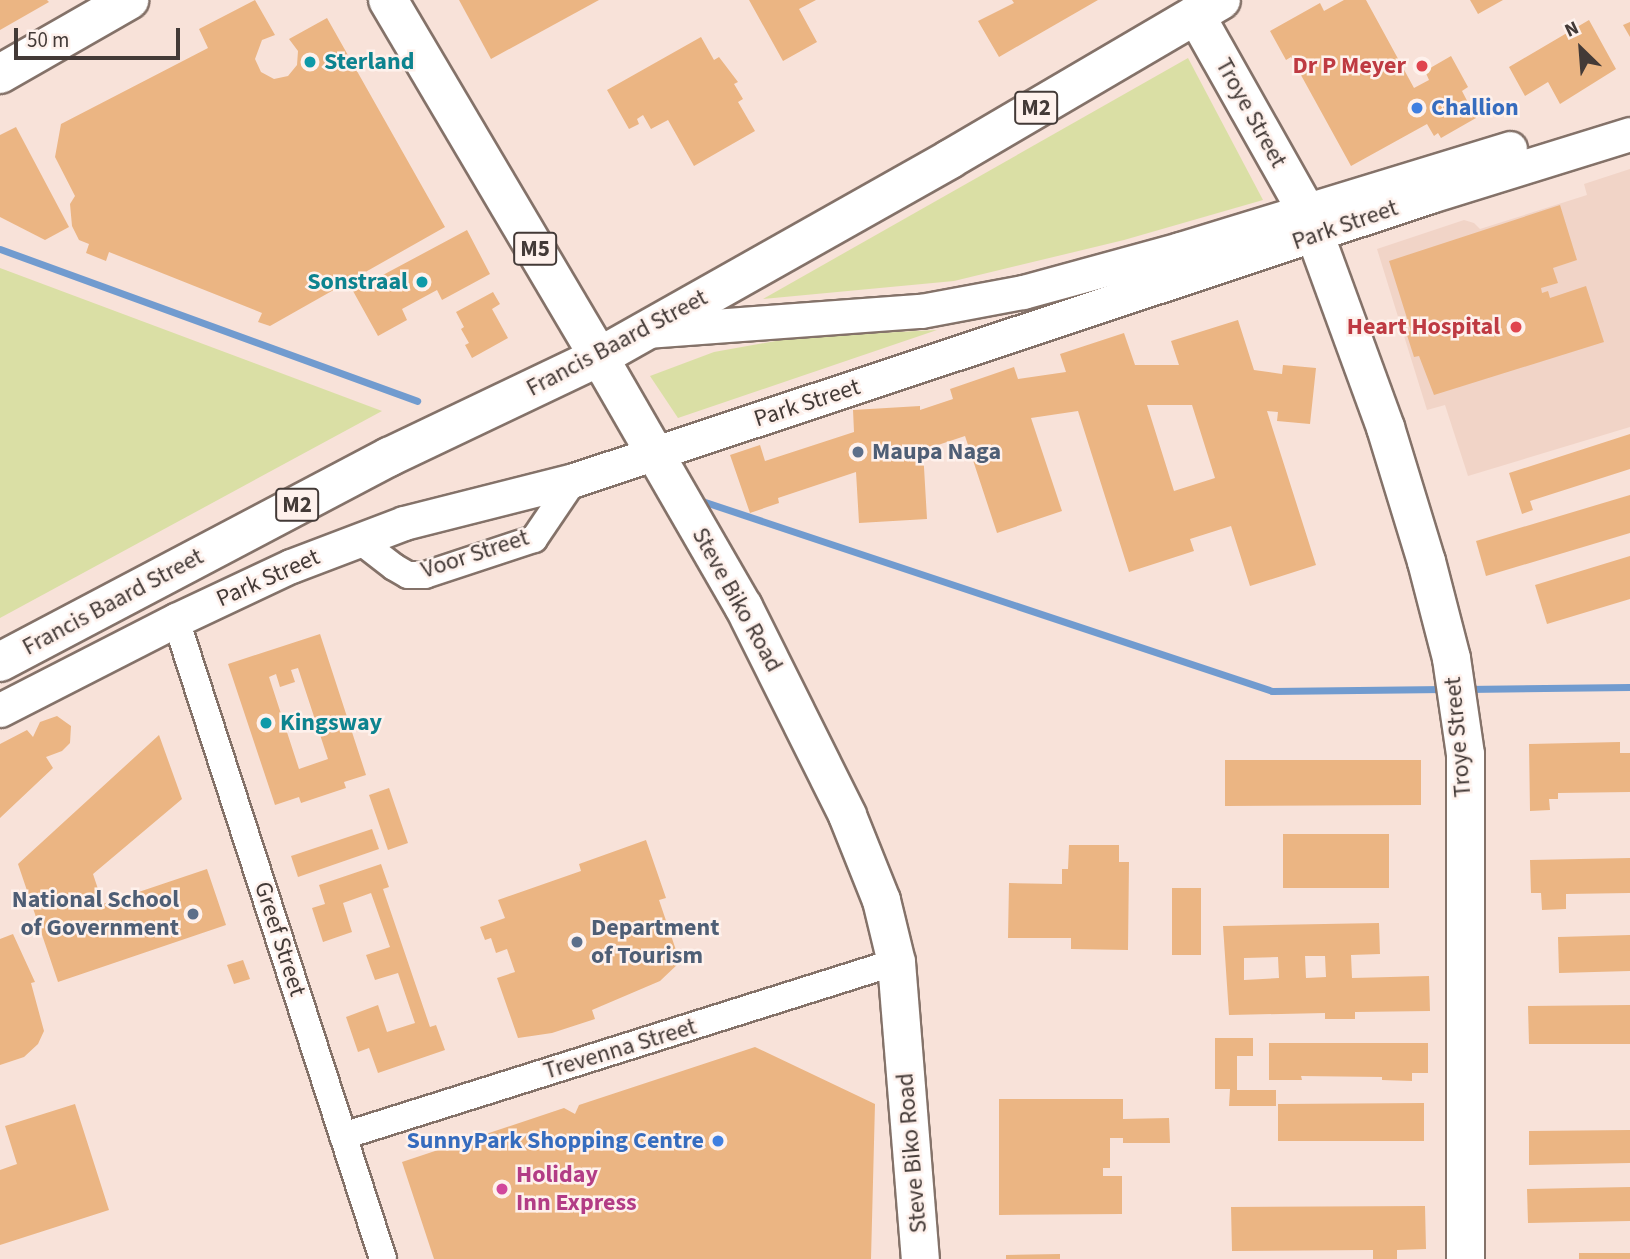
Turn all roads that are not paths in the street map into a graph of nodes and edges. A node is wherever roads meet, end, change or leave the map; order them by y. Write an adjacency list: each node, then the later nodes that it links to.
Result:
1 (129, 0): 4 (main road)
2 (388, 0): 9 (main road, Steve Biko Road / M5)
3 (1201, 5): 7 (main road, Troye Street); 8 (main road, Francis Baard Street / M2)
4 (0, 74)
5 (1630, 111): 7 (street, Park Street)
6 (1630, 134): 7 (street, Park Street)
7 (1310, 224): 8 (street, Park Street); 10 (street, Park Street); 20 (main road, Troye Street)
8 (646, 331): 9 (main road, Francis Baard Street / M2)
9 (599, 357): 10 (main road, Steve Biko Road / M5); 14 (main road, Francis Baard Street / M2)
10 (654, 454): 11 (street, Park Street); 16 (main road, Steve Biko Road / M5)
11 (575, 480): 12 (street, Park Street); 12 (street, Voor Street)
12 (359, 540): 13 (street, Park Street)
13 (176, 620): 15 (street, Park Street); 17 (street, Greef Street)
14 (0, 662)
15 (0, 709)
16 (896, 962): 17 (street, Trevenna Street); 19 (main road, Steve Biko Road / M5)
17 (343, 1136): 18 (street, Greef Street)
18 (383, 1259)
19 (920, 1259)
20 (1465, 1259)

